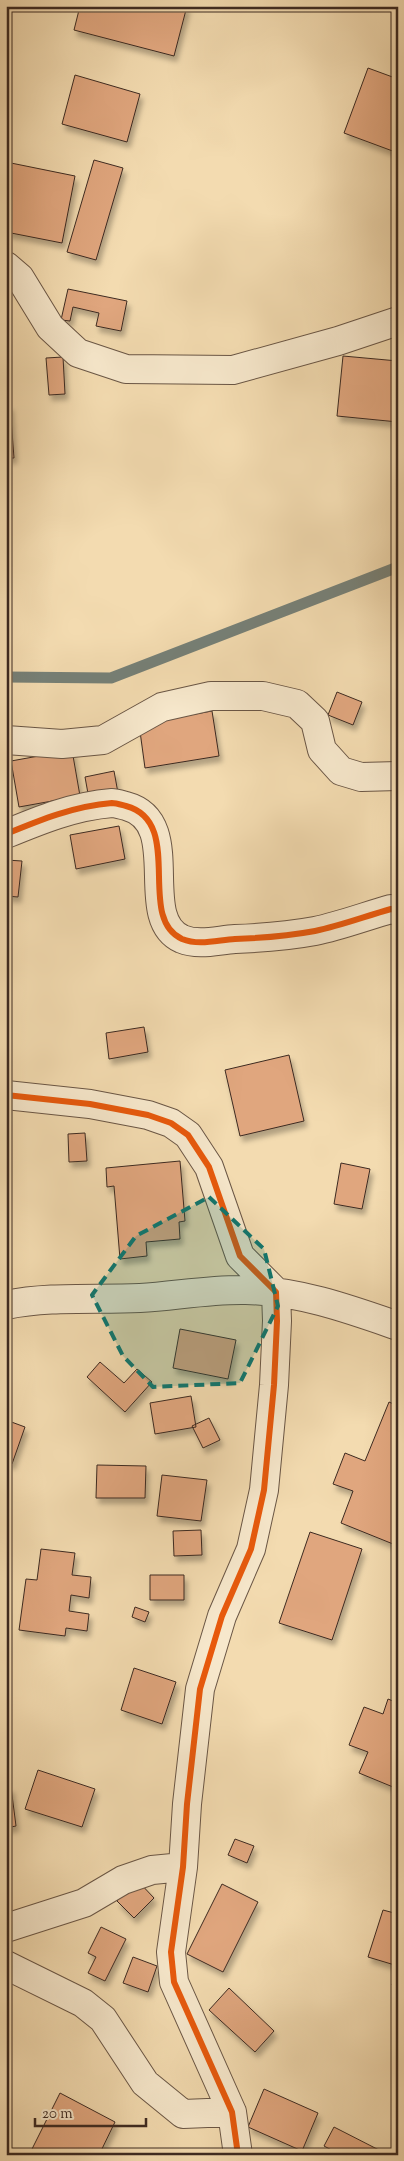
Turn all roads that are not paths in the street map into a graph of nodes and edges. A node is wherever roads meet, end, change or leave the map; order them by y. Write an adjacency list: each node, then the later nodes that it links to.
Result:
1 (6, 266): 2 (street)
2 (398, 321)
3 (6, 740): 4 (street)
4 (398, 776)
5 (6, 834): 6 (street)
6 (398, 911)
7 (6, 1095): 8 (street)
8 (276, 1292): 9 (street); 10 (street); 11 (street)
9 (6, 1305)
10 (398, 1326)
11 (183, 1867): 12 (street); 14 (street)
12 (6, 1928)
13 (6, 1965): 14 (street)
14 (232, 2112): 15 (street)
15 (238, 2155)

